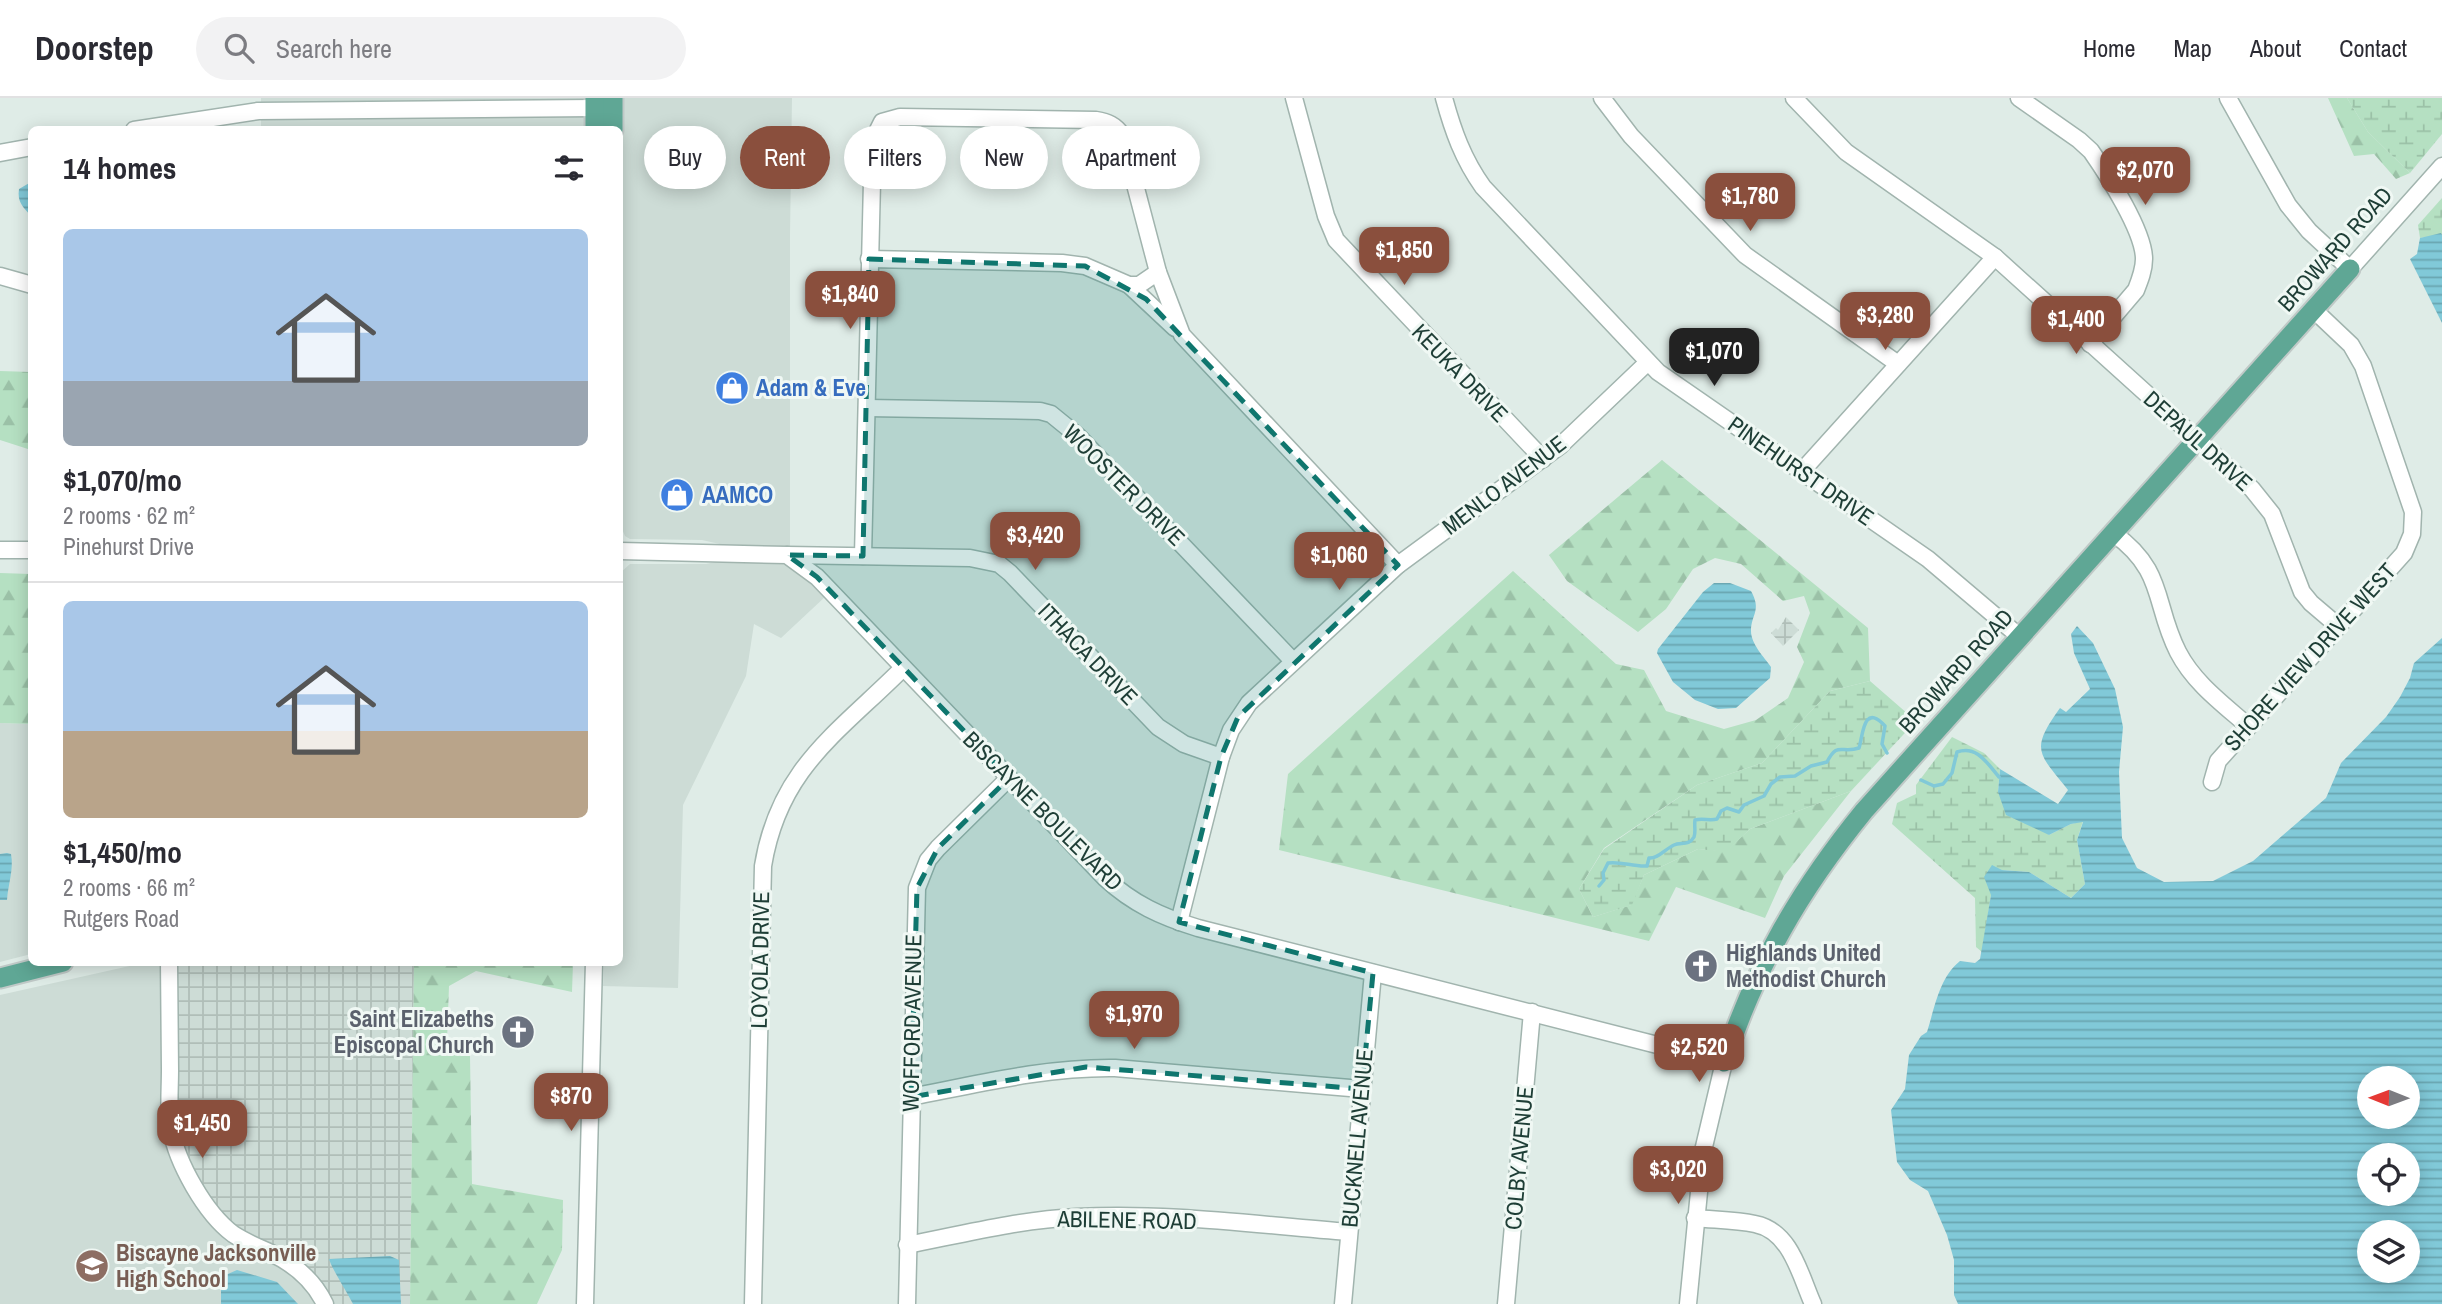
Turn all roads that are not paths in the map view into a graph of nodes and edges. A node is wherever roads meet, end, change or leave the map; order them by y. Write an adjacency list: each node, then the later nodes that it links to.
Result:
1 (613, 98): 12 (main road)
2 (1294, 98): 30 (street, KEUKA DRIVE)
3 (1444, 98): 26 (street, PINEHURST DRIVE)
4 (1602, 98): 27 (street)
5 (1794, 98): 16 (street, DEPAUL DRIVE)
6 (2019, 98): 25 (street)
7 (2228, 98): 18 (street)
8 (595, 103): 9 (street); 10 (main road); 11 (main road)
9 (173, 126)
10 (595, 126)
11 (603, 126)
12 (613, 126)
13 (28, 148): 14 (street)
14 (0, 153)
15 (2442, 166): 18 (street, BROWARD ROAD)
16 (1995, 257): 25 (street, DEPAUL DRIVE); 27 (street)
17 (869, 259): 19 (street); 22 (street); 28 (street)
18 (2350, 269): 23 (main road, BROWARD ROAD)
19 (1158, 272): 22 (street); 24 (street)
20 (0, 276): 21 (street)
21 (28, 284)
22 (1129, 285): 24 (street)
23 (2314, 310): 29 (main road, BROWARD ROAD); 39 (street, SHORE VIEW DRIVE WEST)
24 (1182, 335): 38 (street)
25 (2090, 344): 29 (street, DEPAUL DRIVE)
26 (1648, 362): 30 (street, MENLO AVENUE); 31 (street, PINEHURST DRIVE)
27 (1898, 364): 31 (street)
28 (867, 408): 37 (street); 41 (street, WOOSTER DRIVE)
29 (2196, 440): 32 (main road, BROWARD ROAD); 39 (street, DEPAUL DRIVE)
30 (1543, 459): 38 (street, MENLO AVENUE)
31 (1802, 471): 40 (street, PINEHURST DRIVE)
32 (2113, 533): 40 (main road, BROWARD ROAD); 43 (street)
33 (0, 550): 34 (street)
34 (28, 550)
35 (623, 551): 36 (street)
36 (787, 555): 37 (street, ITHACA DRIVE); 42 (street, BISCAYNE BOULEVARD)
37 (863, 556): 44 (street, ITHACA DRIVE)
38 (1398, 565): 41 (street, MENLO AVENUE)
39 (2338, 626): 43 (street, SHORE VIEW DRIVE WEST)
40 (2020, 637): 54 (main road, BROWARD ROAD)
41 (1293, 661): 44 (street, MENLO AVENUE)
42 (903, 668): 45 (street, BISCAYNE BOULEVARD); 62 (street, LOYOLA DRIVE)
43 (2248, 726): 46 (street, SHORE VIEW DRIVE WEST)
44 (1221, 757): 47 (street, MENLO AVENUE)
45 (1009, 778): 47 (street, BISCAYNE BOULEVARD); 56 (street, WOFFORD AVENUE)
46 (2212, 782)
47 (1179, 922): 51 (street, BISCAYNE BOULEVARD)
48 (47, 966): 52 (main road)
49 (169, 966): 60 (street)
50 (594, 966): 61 (street)
51 (1373, 973): 53 (street, BISCAYNE BOULEVARD); 55 (street, BUCKNELL AVENUE)
52 (0, 978)
53 (1532, 1012): 54 (street, BISCAYNE BOULEVARD); 65 (street, COLBY AVENUE)
54 (1724, 1062): 57 (street, BROWARD ROAD)
55 (1362, 1089): 56 (street); 58 (street, BUCKNELL AVENUE)
56 (911, 1097): 59 (street, WOFFORD AVENUE)
57 (1695, 1219): 66 (street, BROWARD ROAD); 67 (street)
58 (1349, 1232): 59 (street, ABILENE ROAD); 64 (street, BUCKNELL AVENUE)
59 (907, 1245): 63 (street, WOFFORD AVENUE)
60 (325, 1304)
61 (586, 1304)
62 (752, 1304)
63 (907, 1304)
64 (1342, 1304)
65 (1506, 1304)
66 (1688, 1304)
67 (1813, 1304)

